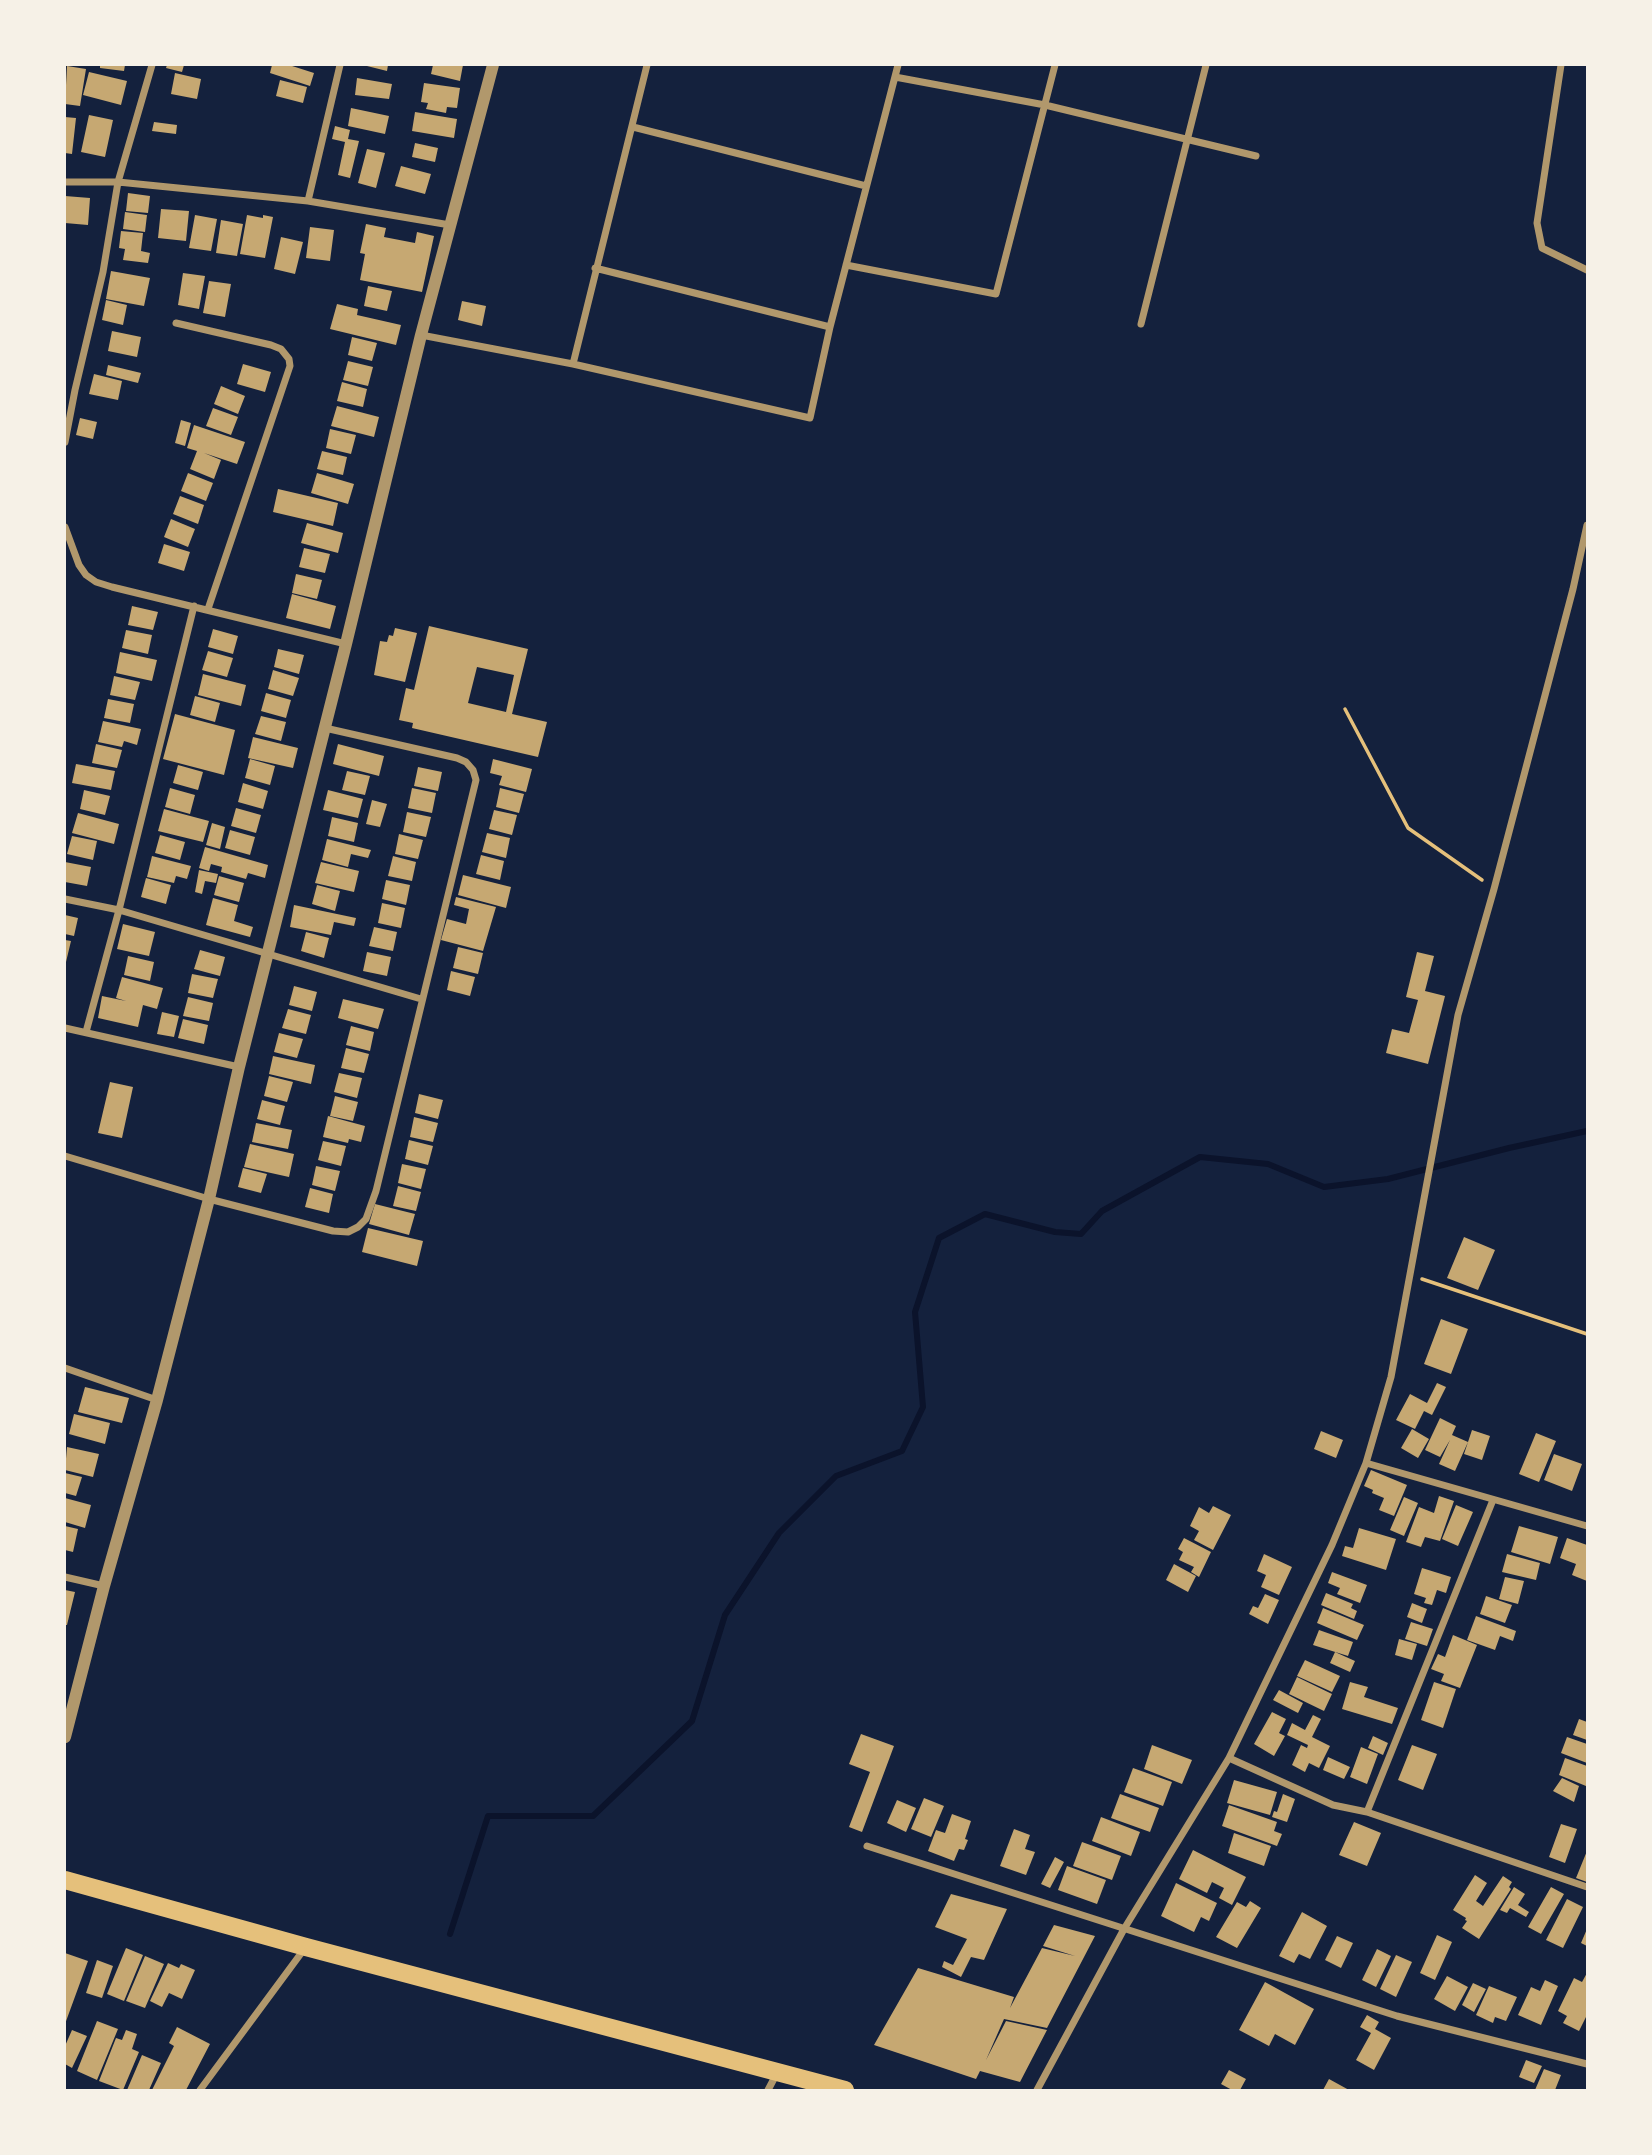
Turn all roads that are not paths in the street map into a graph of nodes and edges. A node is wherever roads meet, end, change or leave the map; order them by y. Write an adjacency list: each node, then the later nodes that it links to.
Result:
1 (152, 65): 15 (street)
2 (340, 65): 17 (street)
3 (493, 65): 18 (street)
4 (647, 65): 11 (street)
5 (898, 65): 9 (street)
6 (1055, 65): 10 (street)
7 (1206, 65): 12 (street)
8 (1561, 65): 21 (street)
9 (895, 77): 10 (street); 16 (street)
10 (1045, 105): 12 (street); 19 (street)
11 (633, 127): 16 (street); 20 (street)
12 (1188, 139): 13 (street); 23 (street)
13 (1256, 156)
14 (65, 182): 15 (street)
15 (118, 182): 17 (street); 27 (street)
16 (866, 186): 19 (street)
17 (308, 201): 18 (street)
18 (450, 225): 25 (street)
19 (846, 265): 24 (street)
20 (595, 268): 24 (street); 26 (street)
21 (1587, 270)
22 (176, 323): 31 (street)
23 (1141, 324)
24 (830, 327): 26 (street)
25 (421, 335): 26 (street); 32 (street)
26 (573, 364)
27 (65, 438)
28 (1587, 526): 45 (street)
29 (65, 527): 30 (street)
30 (194, 606): 31 (street); 35 (street)
31 (208, 610): 32 (street)
32 (346, 644): 33 (street)
33 (325, 728): 36 (street); 37 (street)
34 (65, 900): 35 (street)
35 (119, 910): 36 (street); 39 (street)
36 (267, 954): 37 (street); 40 (street)
37 (421, 999): 42 (street)
38 (65, 1028): 39 (street)
39 (86, 1032): 40 (street)
40 (239, 1067): 42 (street)
41 (65, 1156): 42 (street)
42 (209, 1199): 44 (street)
43 (65, 1368): 44 (street)
44 (157, 1400): 49 (street)
45 (1366, 1463): 46 (street); 51 (street)
46 (1493, 1500): 47 (street); 52 (street)
47 (1587, 1526)
48 (65, 1577): 49 (street)
49 (104, 1586): 50 (street)
50 (65, 1737)
51 (1229, 1758): 52 (street); 56 (street)
52 (1367, 1812): 55 (street)
53 (867, 1846): 56 (street)
54 (65, 1880): 57 (main road)
55 (1587, 1887)
56 (1124, 1928): 58 (street); 63 (street)
57 (306, 1947): 59 (main road); 60 (street)
58 (1587, 2064)
59 (777, 2073): 61 (street); 62 (main road)
60 (200, 2090)
61 (768, 2090)
62 (845, 2090)
63 (1037, 2090)

